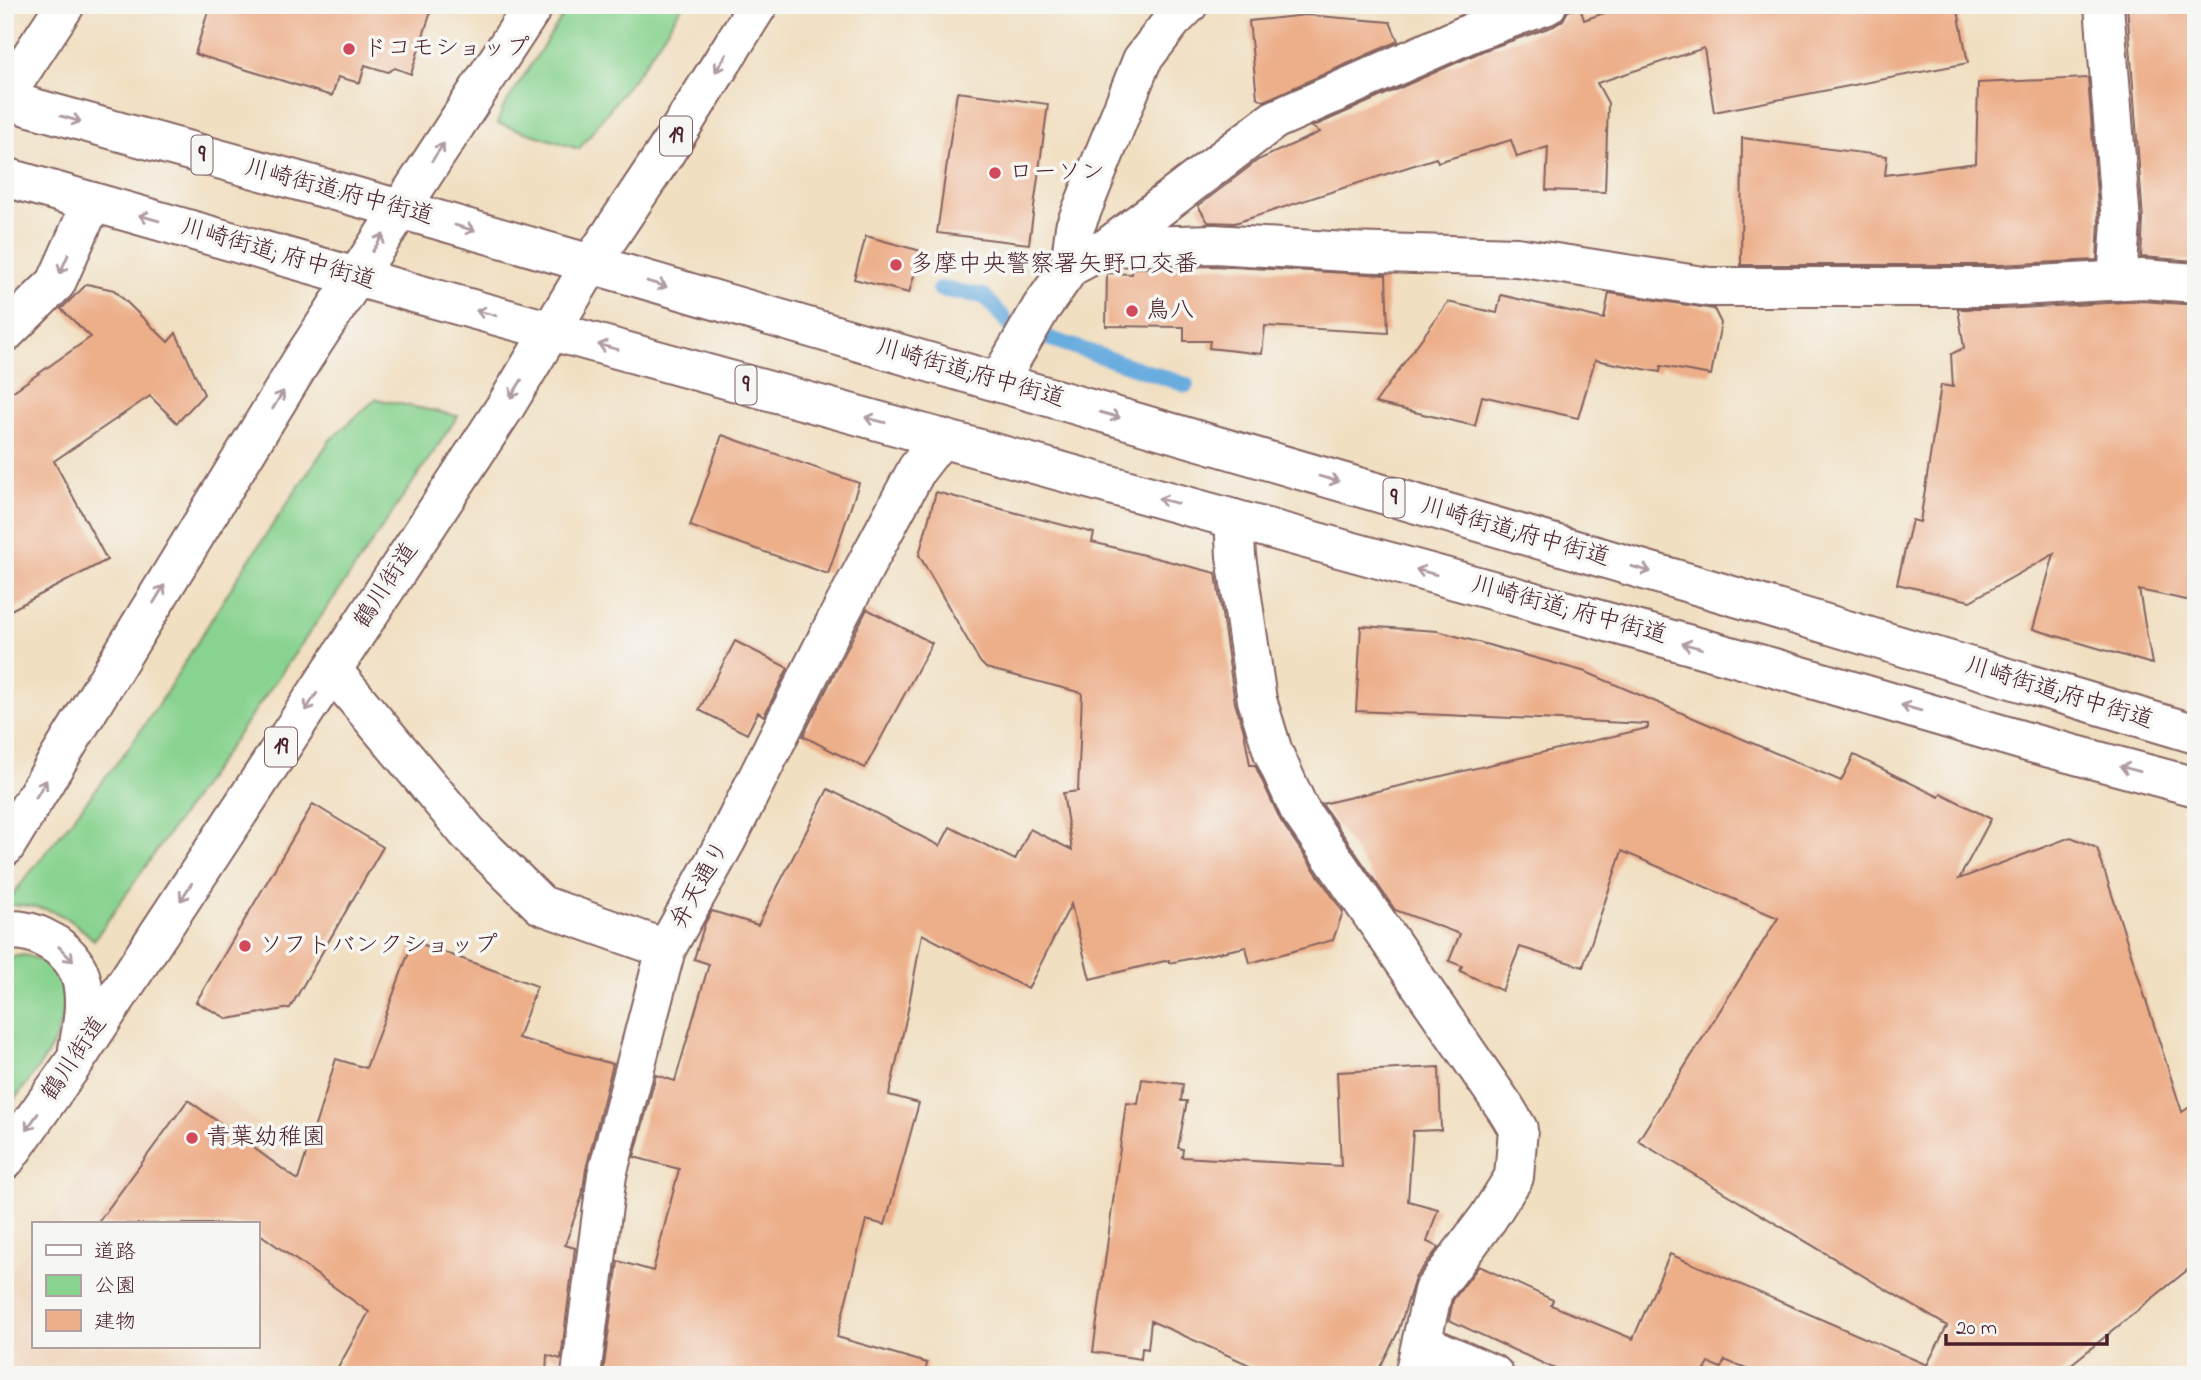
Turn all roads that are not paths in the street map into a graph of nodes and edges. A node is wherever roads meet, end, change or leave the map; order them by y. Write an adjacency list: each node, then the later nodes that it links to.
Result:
1 (65, 5): 8 (main road)
2 (534, 5): 11 (main road, one-way to 2)
3 (758, 5): 13 (main road, 鶴川街道 / 19, one-way to 13)
4 (1188, 5): 14 (main road)
5 (1547, 5): 7 (main road)
6 (2104, 5): 16 (main road)
7 (1468, 18): 12 (main road)
8 (5, 98): 11 (main road, 川崎街道:府中街道 / 9, one-way to 11)
9 (5, 177): 10 (main road, 川崎街道; 府中街道 / 9)
10 (92, 202): 15 (main road, 川崎街道; 府中街道 / 9, one-way to 10); 19 (main road, one-way to 19)
11 (400, 209): 13 (main road, 川崎街道:府中街道 / 9, one-way to 13); 15 (main road, one-way to 11)
12 (1108, 247): 14 (main road); 16 (main road)
13 (591, 264): 18 (main road, 鶴川街道 / 19); 20 (main road, 川崎街道;府中街道 / 9, one-way to 20)
14 (1070, 267): 20 (main road)
15 (356, 277): 18 (main road, 川崎街道; 府中街道 / 9, one-way to 15); 26 (main road, one-way to 15)
16 (2117, 281): 17 (main road)
17 (2196, 283)
18 (552, 331): 21 (main road, 9, one-way to 18); 23 (main road, 鶴川街道 / 19, one-way to 23)
19 (5, 333)
20 (998, 382): 24 (main road, 川崎街道;府中街道 / 9, one-way to 24)
21 (941, 438): 22 (main road, 川崎街道; 府中街道 / 9, one-way to 21); 28 (main road, 弁天通り)
22 (1234, 519): 25 (main road, 川崎街道; 府中街道 / 9, one-way to 22); 31 (main road)
23 (332, 670): 28 (main road); 29 (main road, 鶴川街道 / 19, one-way to 29)
24 (2196, 734)
25 (2196, 787)
26 (5, 847)
27 (5, 932): 29 (main road, one-way to 29)
28 (666, 949): 32 (main road, 弁天通り)
29 (75, 1061): 30 (main road, 鶴川街道 / 19, one-way to 30)
30 (5, 1160)
31 (1418, 1359): 33 (main road)
32 (581, 1375)
33 (1494, 1375)

